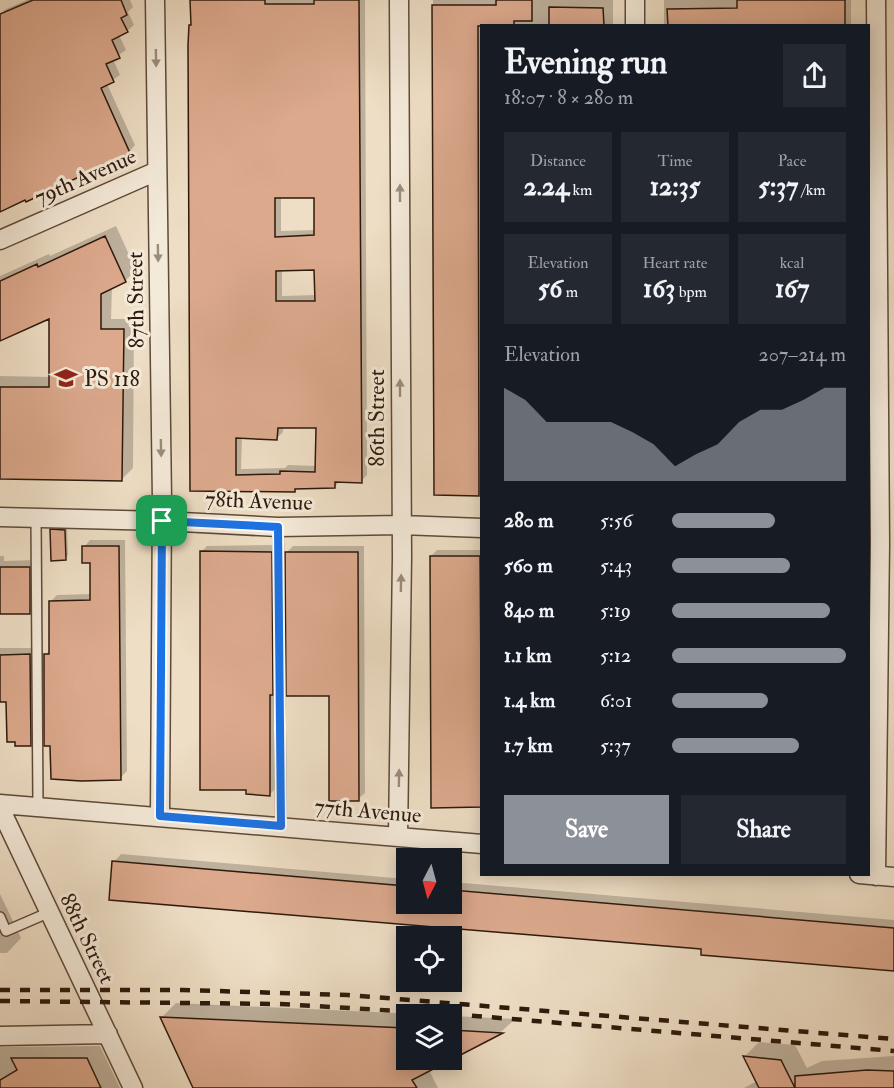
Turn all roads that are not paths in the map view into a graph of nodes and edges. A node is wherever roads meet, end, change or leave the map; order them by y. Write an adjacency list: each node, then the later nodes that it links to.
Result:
1 (155, 0): 6 (street, 87th Street, one-way to 6)
2 (399, 0): 11 (street, 86th Street, one-way to 2)
3 (635, 0): 5 (street)
4 (876, 0): 14 (street)
5 (635, 24)
6 (157, 171): 7 (street, 79th Avenue); 10 (street, 87th Street, one-way to 10)
7 (0, 240)
8 (0, 517): 9 (street, 78th Avenue)
9 (36, 518): 10 (street, 78th Avenue); 16 (lane)
10 (162, 521): 12 (street, 78th Avenue); 17 (street, 87th Street)
11 (401, 525): 12 (street, 78th Avenue); 13 (street, 78th Avenue); 19 (street, 86th Street, one-way to 11)
12 (278, 527): 18 (lane)
13 (480, 528)
14 (881, 544): 21 (street)
15 (0, 806): 16 (street, 77th Avenue); 22 (street, 88th Street)
16 (38, 807): 17 (street, 77th Avenue)
17 (160, 816): 18 (street, 77th Avenue)
18 (281, 826): 19 (street, 77th Avenue)
19 (398, 836): 20 (street, 77th Avenue)
20 (480, 843)
21 (876, 876)
22 (50, 912): 23 (lane); 24 (street, 88th Street)
23 (0, 917)
24 (108, 1034): 25 (street); 26 (street, 88th Street)
25 (0, 1036)
26 (134, 1088)

